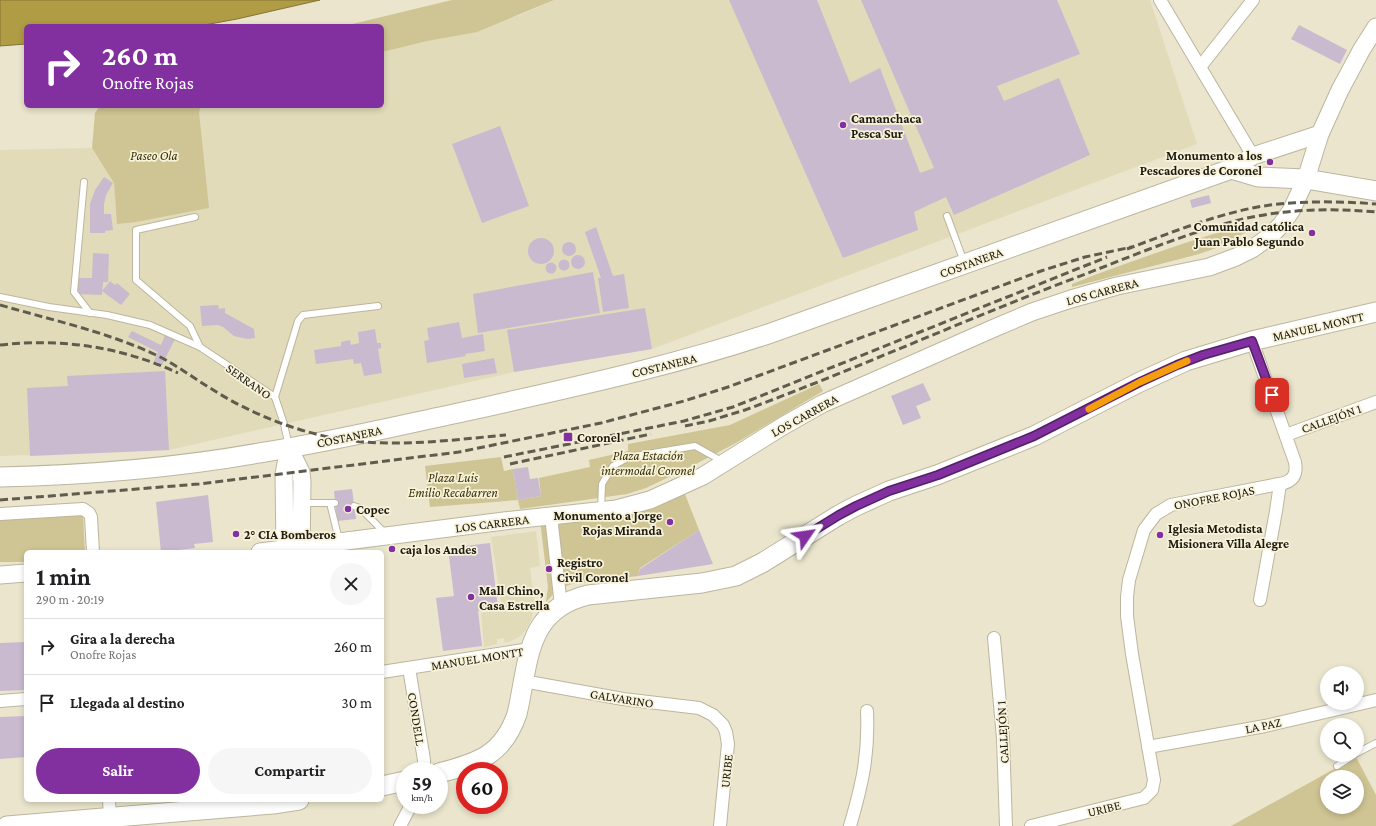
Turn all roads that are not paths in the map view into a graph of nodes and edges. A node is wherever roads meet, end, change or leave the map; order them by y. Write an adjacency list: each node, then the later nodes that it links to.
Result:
1 (1160, 0): 4 (street)
2 (1253, 0): 4 (street)
3 (1376, 27): 5 (main road, LOS CARRERA)
4 (1200, 67): 6 (street)
5 (1320, 134): 6 (main road); 8 (main road, LOS CARRERA)
6 (1253, 156): 7 (main road)
7 (1231, 169): 8 (main road); 13 (main road, COSTANERA)
8 (1306, 179): 10 (main road); 24 (main road, LOS CARRERA)
9 (84, 182): 17 (lane)
10 (1376, 191)
11 (947, 216): 13 (lane)
12 (195, 217): 19 (lane)
13 (965, 264): 23 (main road, COSTANERA)
14 (0, 297): 17 (lane, SERRANO)
15 (378, 306): 20 (lane)
16 (1376, 312): 18 (main road, MANUEL MONTT)
17 (90, 313): 19 (lane, SERRANO)
18 (1252, 341): 22 (street, ONOFRE ROJAS); 39 (main road, MANUEL MONTT)
19 (200, 348): 20 (lane, SERRANO)
20 (275, 397): 23 (lane, SERRANO)
21 (1376, 402): 22 (street, CALLEJÓN 1)
22 (1286, 435): 26 (street, ONOFRE ROJAS)
23 (289, 448): 25 (main road, COSTANERA); 27 (main road, SERRANO); 35 (main road, SERRANO)
24 (726, 463): 29 (main road, LOS CARRERA); 29 (lane)
25 (0, 477)
26 (1280, 484): 38 (street); 51 (street, ONOFRE ROJAS)
27 (301, 503): 33 (lane); 35 (main road, SERRANO)
28 (354, 506): 32 (lane)
29 (602, 510): 31 (main road, LOS CARRERA)
30 (0, 514): 34 (street)
31 (551, 516): 32 (main road, LOS CARRERA); 39 (street)
32 (388, 535): 33 (main road, LOS CARRERA)
33 (339, 541): 35 (main road, LOS CARRERA)
34 (92, 550)
35 (293, 550)
36 (24, 573): 37 (main road)
37 (0, 575)
38 (1260, 600)
39 (561, 606): 41 (main road, MANUEL MONTT)
40 (994, 638): 67 (street, CALLEJÓN 1)
41 (530, 649): 42 (street, MANUEL MONTT); 44 (main road)
42 (409, 668): 43 (street, MANUEL MONTT); 53 (street, CONDELL)
43 (384, 672)
44 (523, 680): 49 (street, GALVARINO); 56 (main road)
45 (24, 699): 47 (street)
46 (1376, 700): 51 (street, LA PAZ)
47 (0, 701)
48 (867, 711): 66 (street)
49 (718, 720): 65 (street, URIBE)
50 (1376, 743): 52 (lane)
51 (1148, 747): 59 (street, ONOFRE ROJAS)
52 (1364, 749)
53 (424, 762)
54 (1343, 762): 55 (lane)
55 (1337, 766)
56 (448, 770)
57 (396, 783): 58 (main road)
58 (384, 786)
59 (1152, 790): 68 (street, URIBE)
60 (273, 802): 62 (main road)
61 (406, 814): 64 (street)
62 (110, 815): 63 (main road)
63 (8, 826)
64 (400, 826)
65 (720, 826)
66 (850, 826)
67 (1006, 826)
68 (1031, 826)

